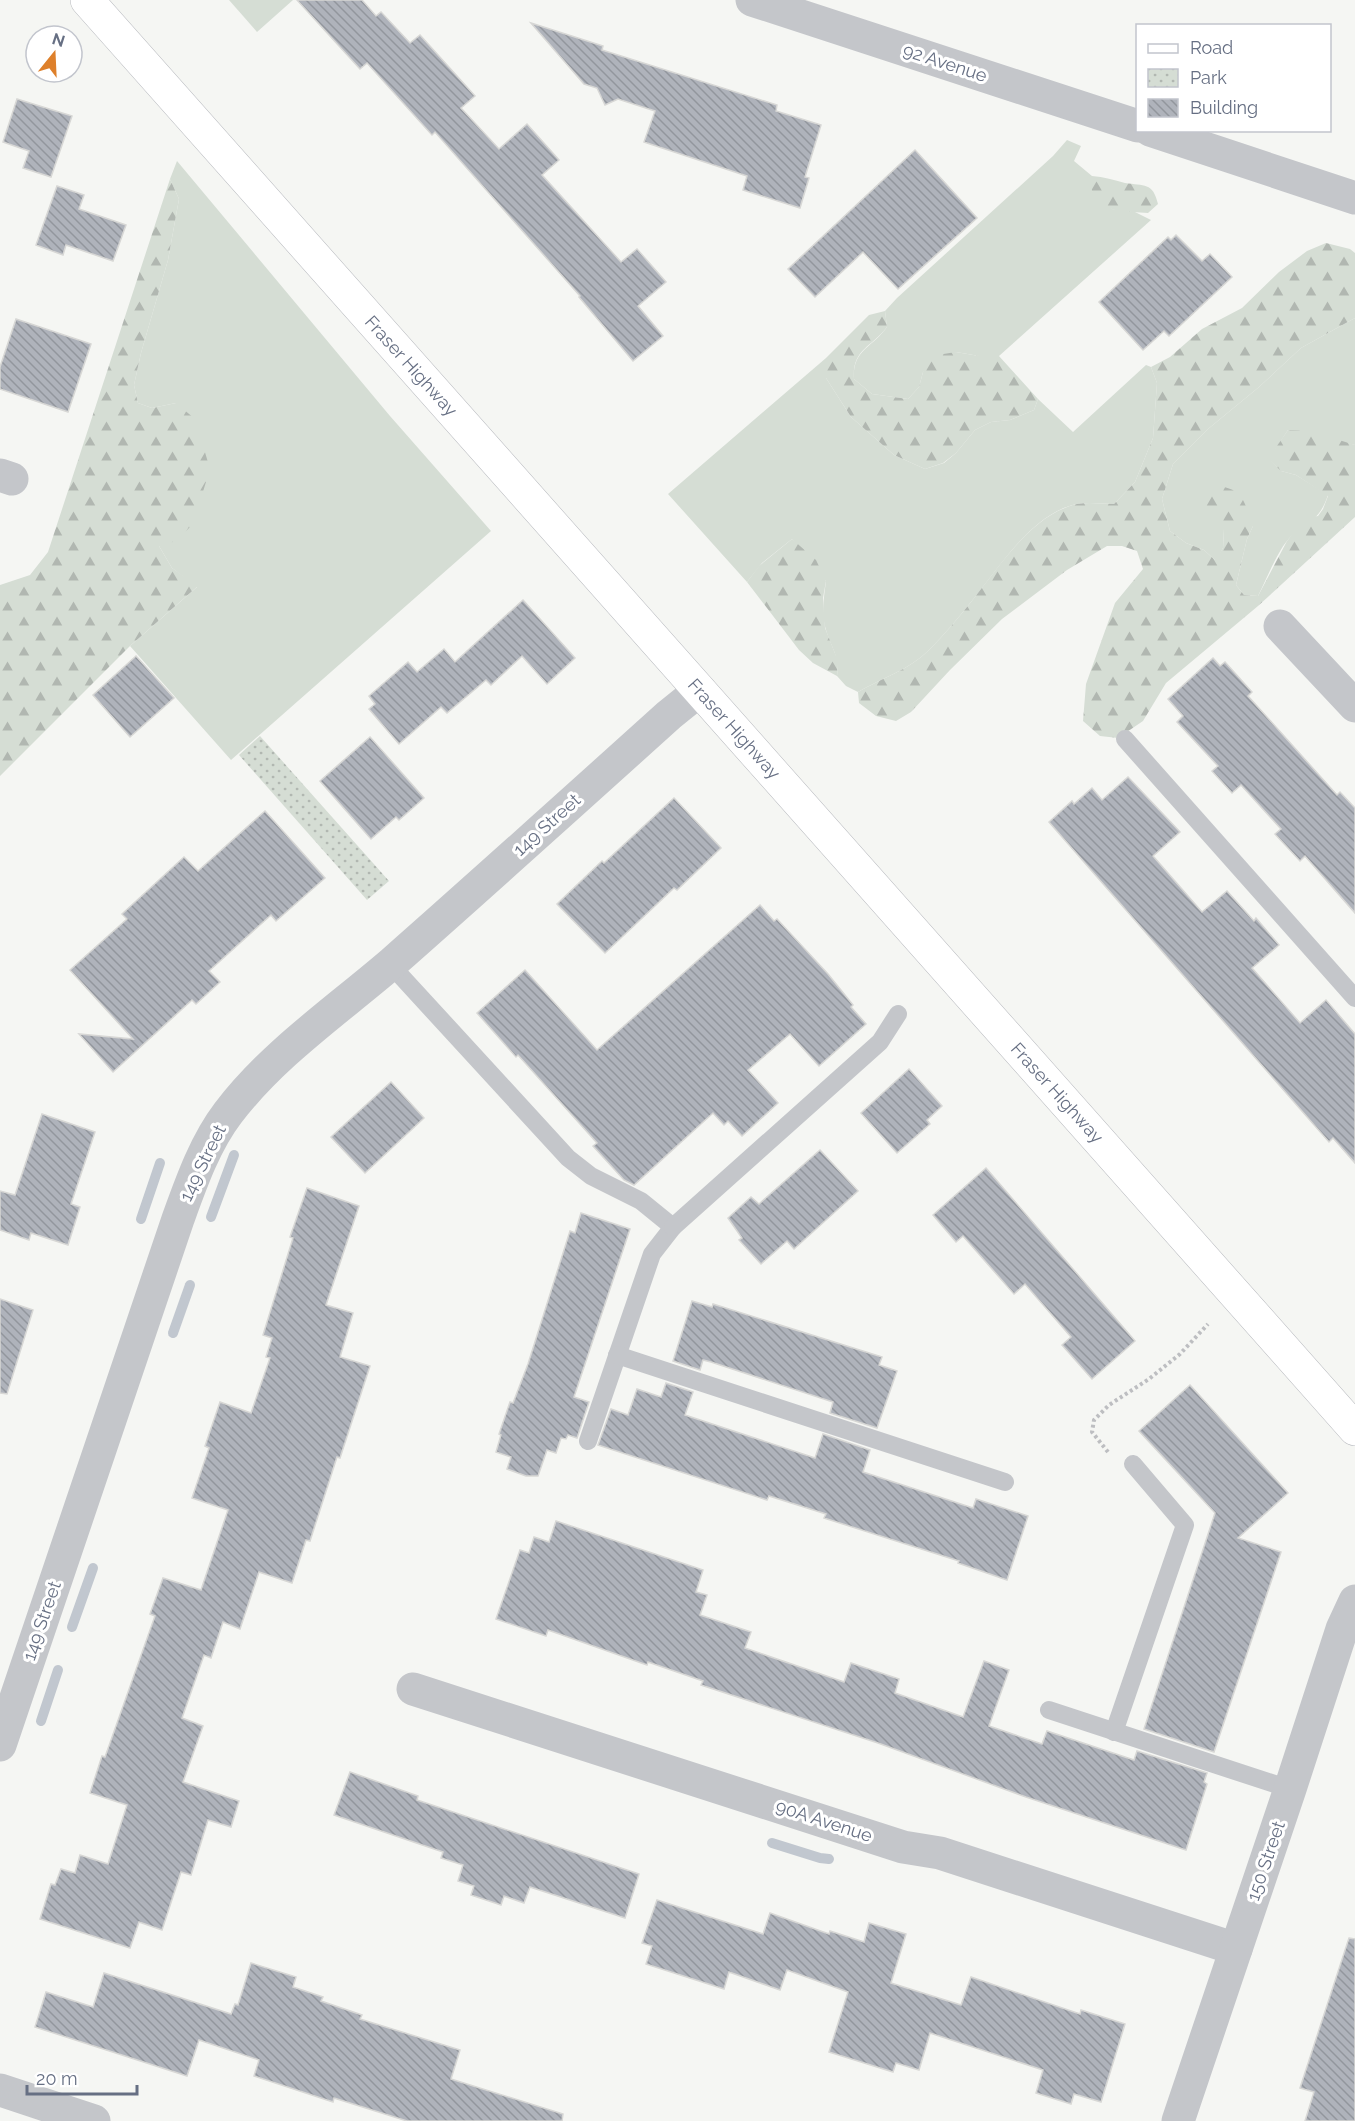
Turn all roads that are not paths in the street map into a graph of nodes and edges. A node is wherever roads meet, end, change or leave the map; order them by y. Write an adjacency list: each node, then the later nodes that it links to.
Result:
1 (87, 0): 4 (main road, Fraser Highway)
2 (99, 0): 4 (main road, Fraser Highway)
3 (752, 0): 5 (street, 92 Avenue)
4 (113, 29): 9 (main road, Fraser Highway)
5 (1136, 126)
6 (1156, 132): 7 (street)
7 (1355, 198)
8 (1280, 626): 10 (street)
9 (700, 690): 12 (street, 149 Street); 17 (main road, Fraser Highway)
10 (1355, 706)
11 (1125, 739): 13 (lane)
12 (390, 964): 15 (lane); 25 (street, 149 Street)
13 (1355, 998)
14 (898, 1014): 15 (lane)
15 (673, 1227): 16 (lane)
16 (617, 1355): 18 (lane); 20 (lane)
17 (1355, 1429)
18 (588, 1441)
19 (1133, 1464): 24 (lane)
20 (1005, 1482)
21 (1355, 1601): 26 (street, 150 Street)
22 (413, 1689): 27 (street, 90A Avenue)
23 (1049, 1710): 24 (lane)
24 (1114, 1732): 26 (lane)
25 (0, 1745)
26 (1290, 1789): 27 (street, 150 Street)
27 (1236, 1949): 30 (street, 150 Street)
28 (0, 2090): 29 (street)
29 (94, 2121)
30 (1178, 2121)

